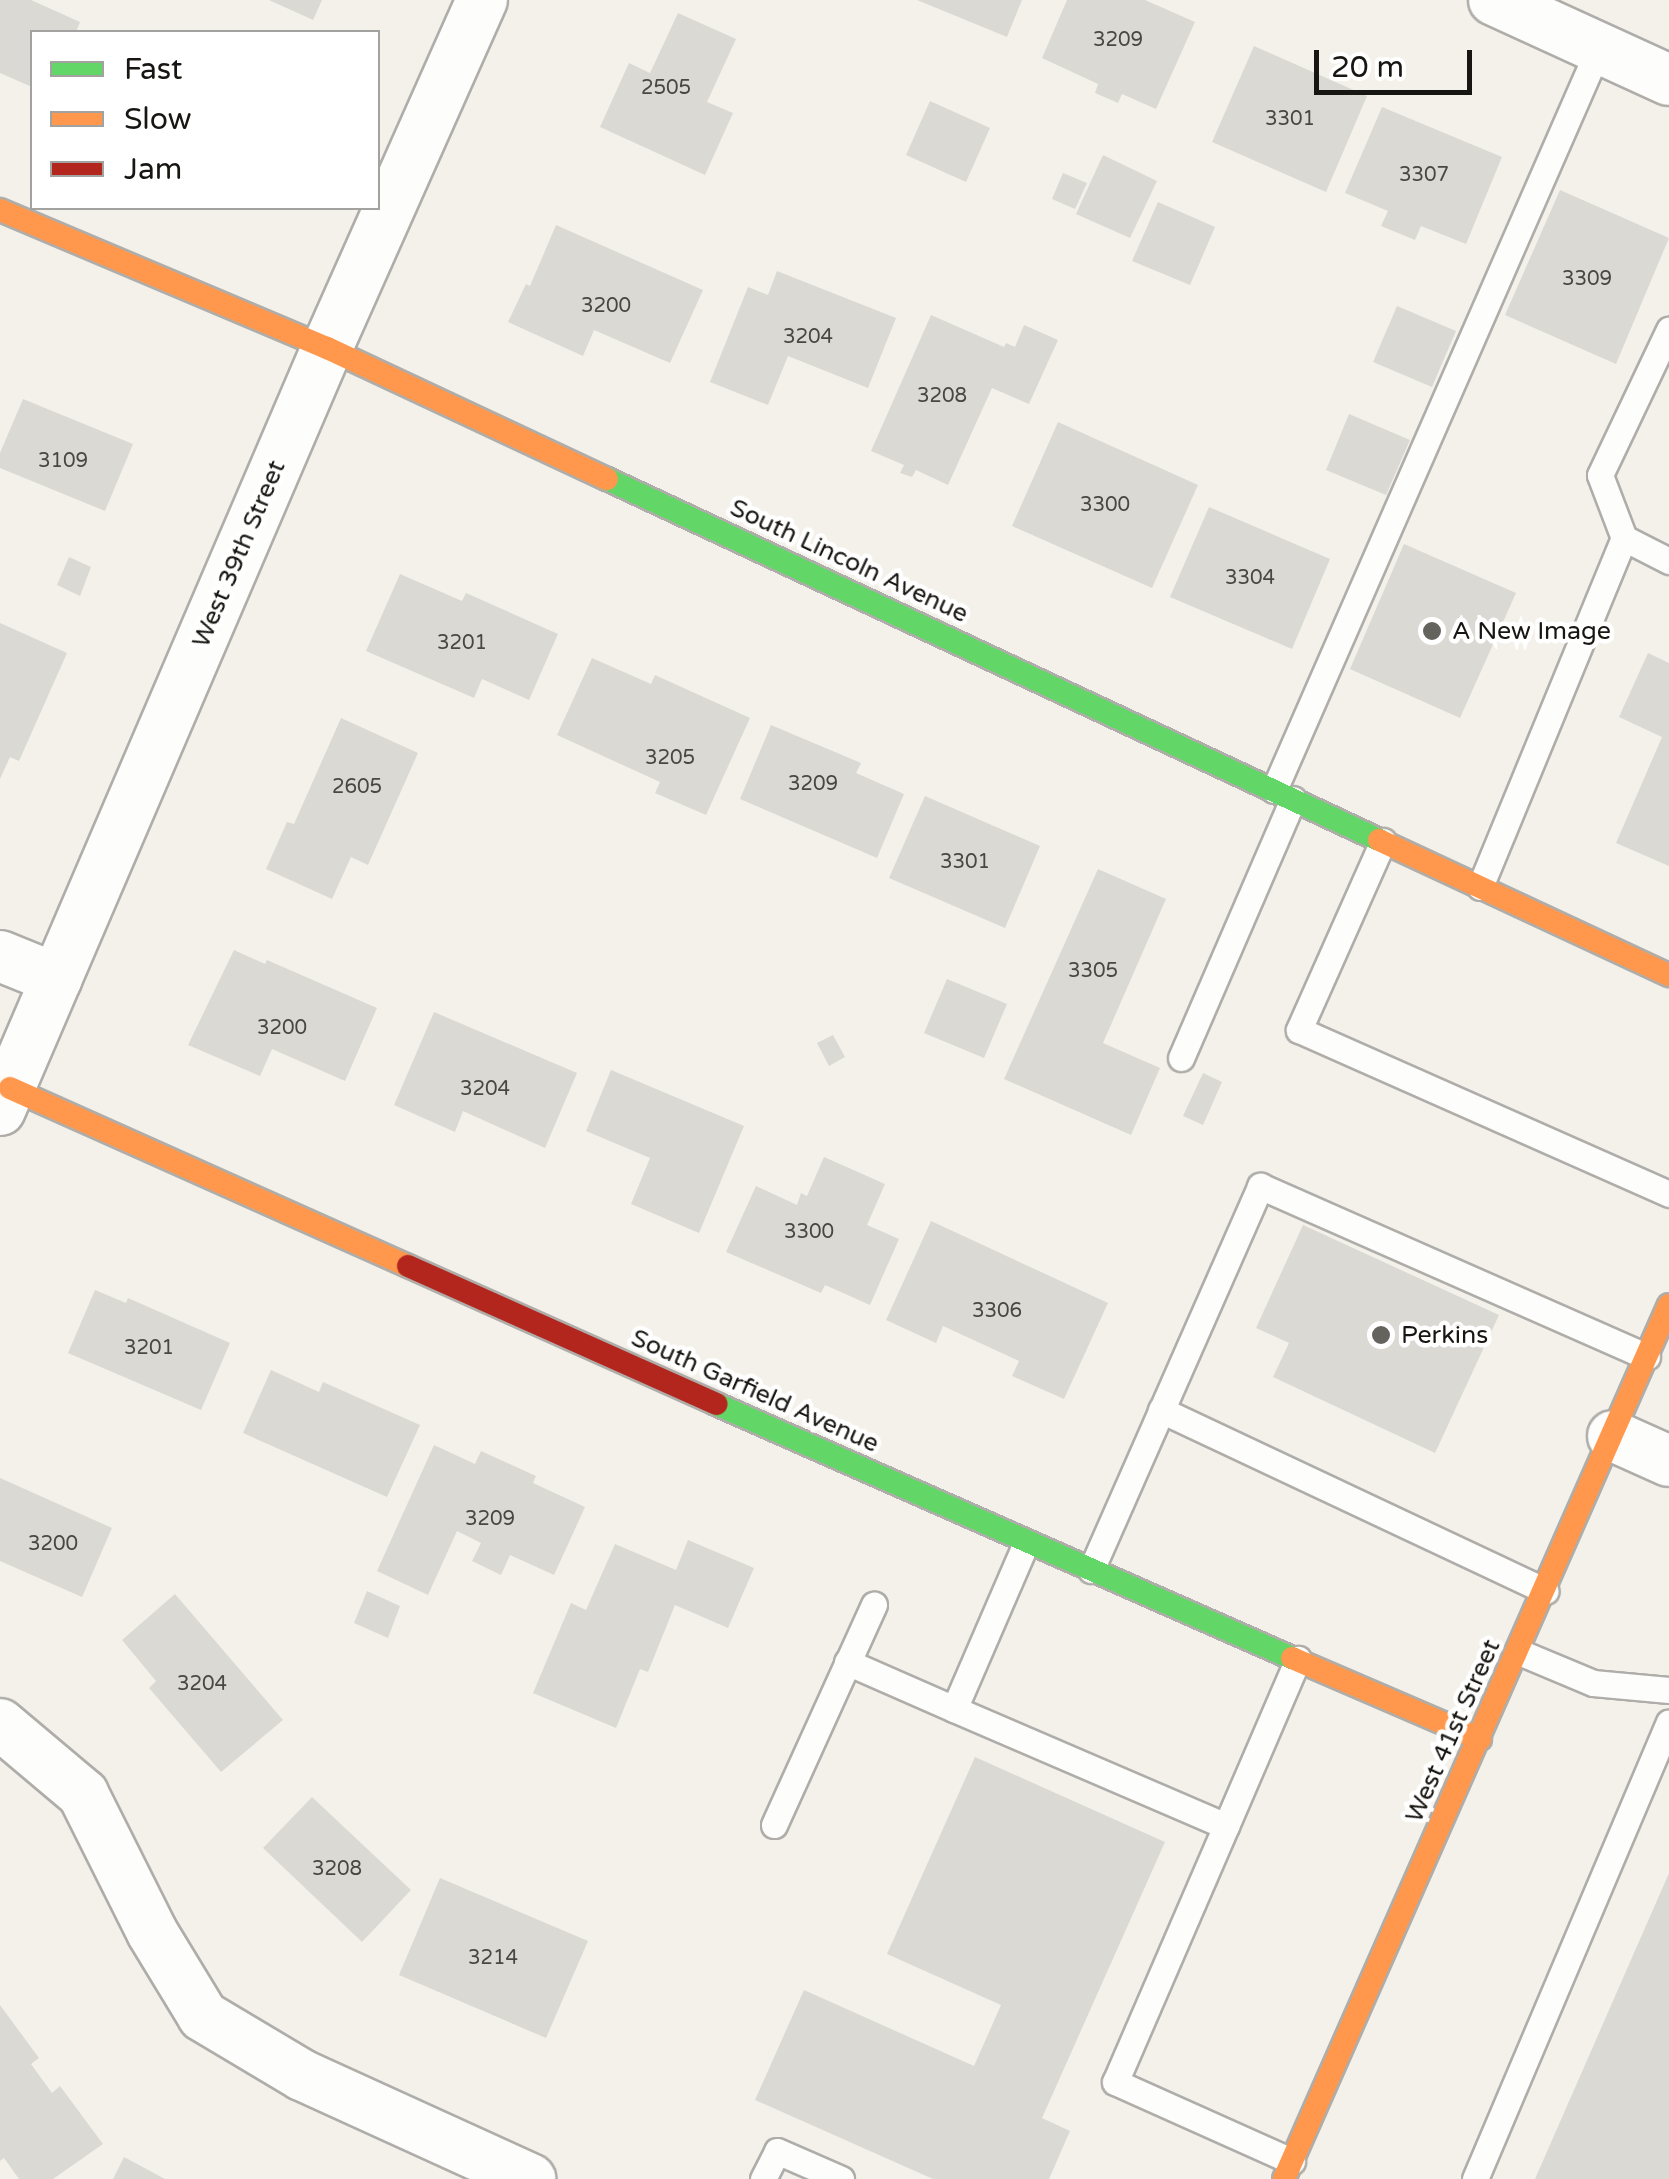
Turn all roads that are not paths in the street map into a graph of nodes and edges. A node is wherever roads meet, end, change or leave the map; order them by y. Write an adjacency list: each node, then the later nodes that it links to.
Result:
1 (482, 0): 7 (street, West 39th Street)
2 (1494, 0): 3 (street)
3 (1599, 48): 4 (street); 10 (lane)
4 (1669, 80)
5 (0, 210): 7 (street, South Lincoln Avenue)
6 (1669, 330): 8 (lane)
7 (327, 348): 10 (street, South Lincoln Avenue); 15 (street, West 39th Street)
8 (1624, 538): 9 (lane); 12 (lane)
9 (1669, 560)
10 (1283, 794): 11 (street, South Lincoln Avenue); 16 (lane)
11 (1383, 842): 12 (street, South Lincoln Avenue); 18 (lane)
12 (1480, 887): 14 (street, South Lincoln Avenue)
13 (0, 956): 15 (street)
14 (1669, 975)
15 (57, 979): 17 (street, West 39th Street)
16 (1181, 1058)
17 (5, 1099): 24 (street, South Garfield Avenue)
18 (1669, 1194)
19 (1669, 1305): 20 (street, West 41st Street)
20 (1646, 1356): 21 (lane); 22 (street, West 41st Street)
21 (1162, 1410): 25 (lane); 26 (lane)
22 (1613, 1436): 23 (street); 26 (street, West 41st Street)
23 (1669, 1461)
24 (1026, 1543): 25 (street, South Garfield Avenue); 32 (lane)
25 (1091, 1570): 29 (street, South Garfield Avenue)
26 (1545, 1591): 28 (street, West 41st Street)
27 (874, 1605): 30 (lane)
28 (1519, 1652): 31 (lane); 35 (street, West 41st Street)
29 (1298, 1659): 35 (street, South Garfield Avenue); 37 (lane)
30 (847, 1662): 32 (lane); 36 (lane)
31 (1669, 1690)
32 (954, 1710): 37 (lane)
33 (1669, 1722): 42 (lane)
34 (0, 1724): 39 (street)
35 (1480, 1739): 38 (street, West 41st Street)
36 (774, 1825)
37 (1226, 1826): 38 (lane)
38 (1288, 2170)
39 (530, 2179)
40 (763, 2179): 41 (lane)
41 (841, 2179)
42 (1475, 2179)

